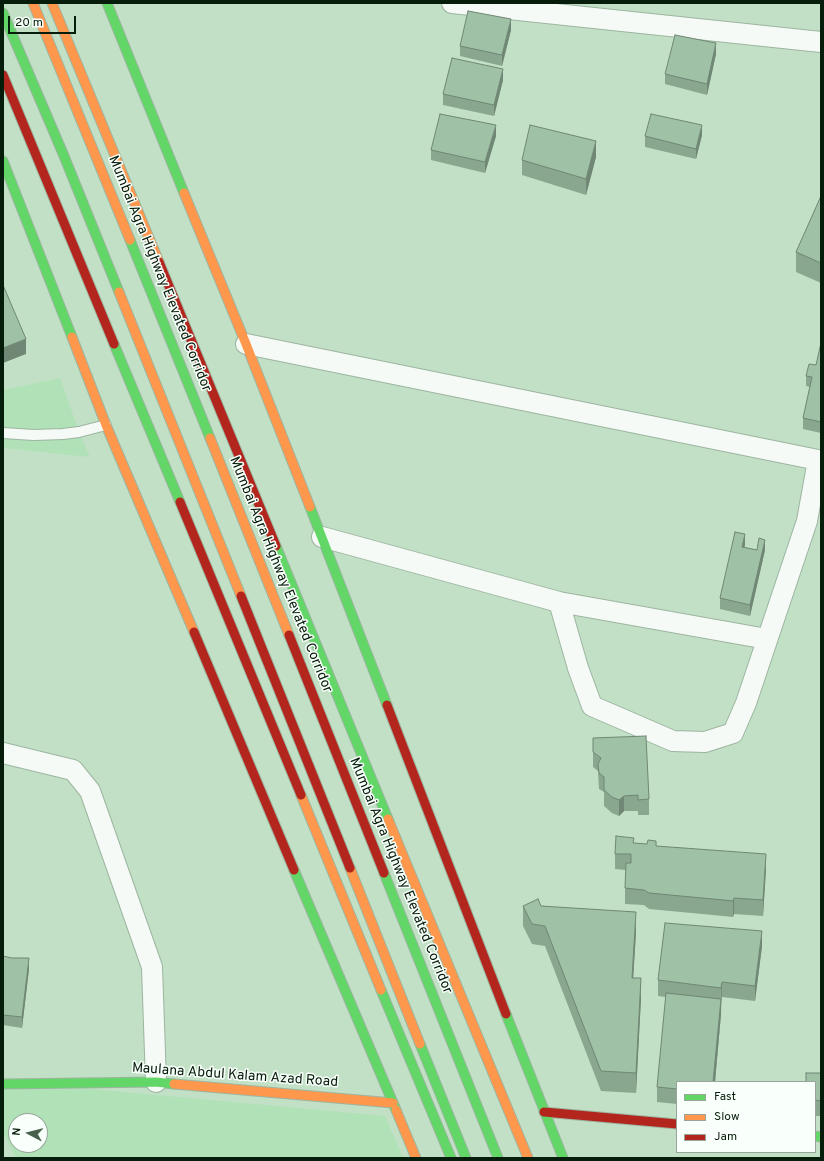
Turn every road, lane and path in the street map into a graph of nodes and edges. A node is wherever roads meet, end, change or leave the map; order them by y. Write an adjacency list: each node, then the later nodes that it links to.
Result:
1 (33, 3): 24 (main road, Mumbai Agra Highway Elevated Corridor)
2 (52, 3): 25 (main road)
3 (107, 3): 9 (main road)
4 (452, 3): 6 (street)
5 (3, 13): 23 (main road)
6 (821, 42)
7 (3, 75): 22 (main road)
8 (3, 161): 10 (main road)
9 (246, 344): 12 (main road); 14 (street)
10 (106, 425): 11 (lane); 18 (main road)
11 (3, 432)
12 (322, 537): 13 (street); 19 (main road)
13 (559, 602): 14 (street); 14 (street)
14 (767, 639)
15 (3, 753): 16 (street)
16 (156, 1082): 17 (main road, Maulana Abdul Kalam Azad Road); 18 (main road, Maulana Abdul Kalam Azad Road)
17 (3, 1084)
18 (393, 1103): 21 (main road)
19 (544, 1112): 20 (main road); 26 (main road)
20 (676, 1124)
21 (416, 1158)
22 (451, 1158)
23 (466, 1158)
24 (498, 1158)
25 (528, 1158)
26 (563, 1158)

